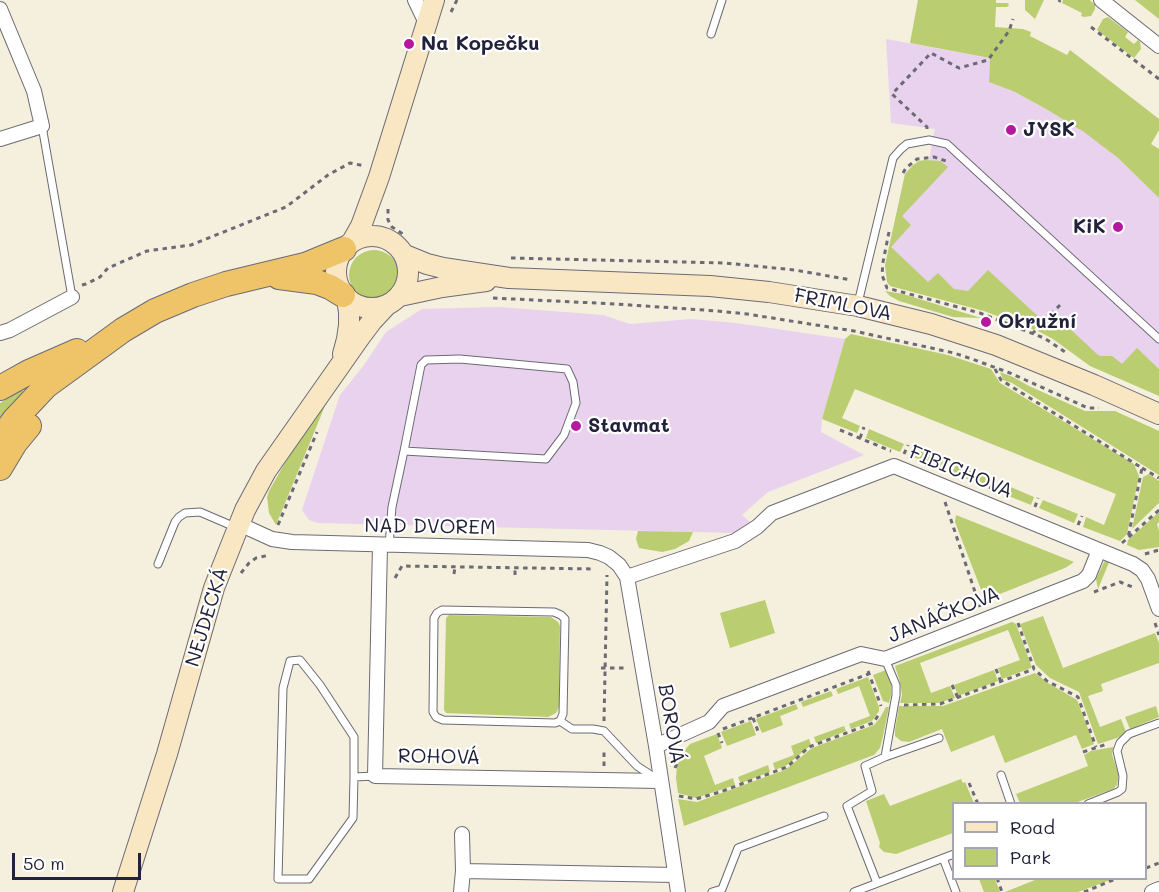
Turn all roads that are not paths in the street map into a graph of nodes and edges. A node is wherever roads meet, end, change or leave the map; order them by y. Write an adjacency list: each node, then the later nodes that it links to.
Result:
1 (415, 0): 6 (street)
2 (434, 0): 6 (main road)
3 (722, 0): 7 (lane)
4 (1101, 0): 8 (street)
5 (0, 9): 9 (street)
6 (426, 23): 11 (main road)
7 (711, 34)
8 (1159, 46)
9 (42, 126): 10 (street); 17 (lane)
10 (0, 139)
11 (380, 174): 12 (main road); 13 (main road)
12 (386, 238): 13 (main road); 14 (main road)
13 (348, 246): 15 (highway); 18 (main road)
14 (406, 246): 16 (main road, FRIMLOVA); 19 (main road)
15 (259, 276): 18 (highway); 21 (highway)
16 (509, 279): 19 (main road, FRIMLOVA); 20 (main road, FRIMLOVA)
17 (72, 297): 22 (street)
18 (345, 297): 19 (main road); 24 (main road, NEJDECKÁ)
19 (393, 301): 24 (main road, NEJDECKÁ)
20 (858, 306): 23 (lane); 26 (main road, FRIMLOVA)
21 (123, 330): 25 (highway); 27 (highway); 29 (highway)
22 (0, 333)
23 (1159, 339)
24 (340, 365): 30 (main road, NEJDECKÁ)
25 (0, 388)
26 (1159, 414)
27 (0, 439)
28 (404, 451): 28 (lane); 31 (lane)
29 (0, 468)
30 (238, 526): 31 (street, NAD DVOREM); 33 (lane); 57 (main road, NEJDECKÁ)
31 (385, 546): 34 (street, NAD DVOREM); 44 (street, ROHOVÁ)
32 (1099, 550): 35 (street, FIBICHOVA); 36 (street, FIBICHOVA); 37 (street, JANÁČKOVA)
33 (158, 564)
34 (619, 565): 35 (street, BOROVÁ)
35 (620, 579): 41 (street, BOROVÁ)
36 (1155, 611)
37 (887, 663): 41 (street, JANÁČKOVA); 42 (lane)
38 (560, 721): 38 (lane); 46 (lane)
39 (1159, 723): 48 (lane)
40 (939, 738): 42 (lane)
41 (656, 746): 46 (street, BOROVÁ)
42 (885, 757): 55 (lane)
43 (1001, 775): 47 (lane)
44 (375, 776): 45 (lane); 46 (street, ROHOVÁ)
45 (354, 777): 45 (lane)
46 (660, 781): 54 (street, BOROVÁ)
47 (1010, 802)
48 (1093, 802)
49 (824, 816): 60 (lane)
50 (462, 834): 53 (street)
51 (952, 855): 52 (lane)
52 (944, 858): 55 (lane); 62 (lane)
53 (463, 871): 54 (street); 58 (street)
54 (675, 875): 59 (street, BOROVÁ)
55 (877, 883): 61 (lane)
56 (1159, 889): 63 (street)
57 (123, 892)
58 (461, 892)
59 (678, 892)
60 (712, 892)
61 (854, 892)
62 (956, 892)
63 (1152, 892)

